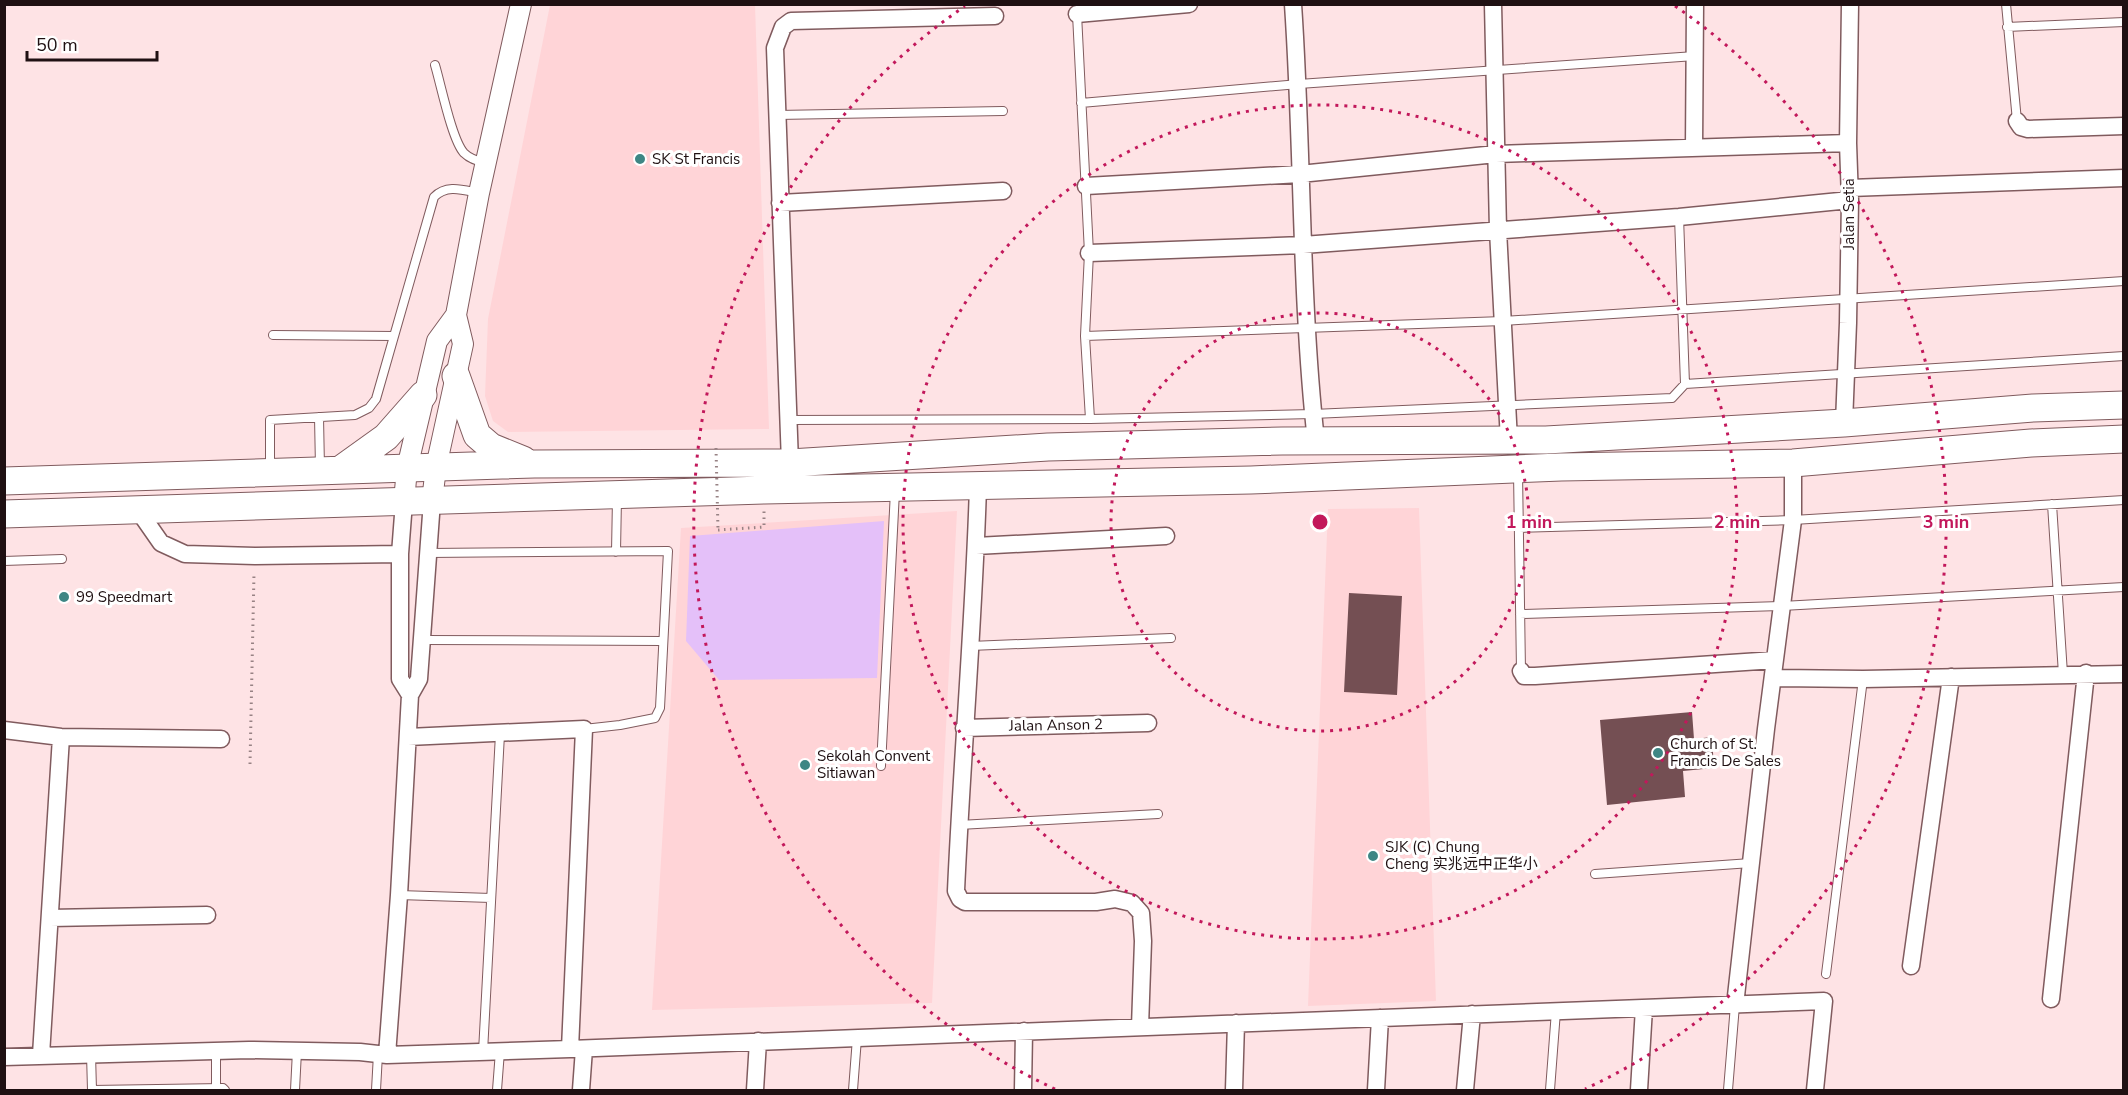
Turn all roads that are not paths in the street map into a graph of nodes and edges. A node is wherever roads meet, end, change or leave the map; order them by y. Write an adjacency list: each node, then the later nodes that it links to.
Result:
1 (521, 4): 24 (street)
2 (1190, 4): 8 (street)
3 (1293, 4): 15 (street)
4 (1493, 4): 14 (street)
5 (1695, 4): 12 (street)
6 (1850, 4): 21 (street, Jalan Setia)
7 (2006, 4): 11 (lane)
8 (1077, 14): 16 (lane)
9 (995, 16): 18 (street)
10 (2124, 22): 11 (lane)
11 (2007, 27): 19 (lane)
12 (1695, 56): 14 (lane); 22 (street)
13 (435, 65): 24 (lane)
14 (1496, 69): 15 (lane); 23 (street)
15 (1299, 84): 16 (lane); 25 (street)
16 (1081, 103): 27 (lane)
17 (1003, 111): 18 (lane)
18 (777, 115): 31 (street)
19 (2017, 121): 20 (street)
20 (2124, 126)
21 (1848, 143): 22 (street); 30 (street, Jalan Setia)
22 (1695, 148): 23 (street)
23 (1496, 154): 25 (street); 33 (street)
24 (486, 163): 29 (street)
25 (1300, 174): 27 (street); 34 (street)
26 (2124, 178): 30 (street)
27 (1086, 186): 35 (lane)
28 (1003, 191): 31 (street)
29 (480, 193): 39 (street); 43 (lane)
30 (1850, 194): 32 (street); 37 (street, Jalan Setia)
31 (780, 203): 55 (street)
32 (1679, 216): 33 (street); 38 (lane)
33 (1498, 230): 34 (street); 40 (street)
34 (1304, 244): 35 (street); 41 (street)
35 (1089, 253): 44 (lane)
36 (2124, 281): 37 (lane)
37 (1849, 298): 38 (lane); 46 (street, Jalan Setia)
38 (1681, 309): 40 (lane); 48 (lane)
39 (456, 315): 47 (street); 49 (street)
40 (1503, 321): 41 (lane); 51 (street)
41 (1308, 328): 44 (lane); 52 (street)
42 (273, 335): 43 (lane)
43 (394, 336): 53 (lane)
44 (1085, 336): 54 (lane)
45 (2124, 356): 46 (lane)
46 (1846, 373): 48 (lane); 56 (street, Jalan Setia)
47 (456, 376): 66 (highway); 67 (street)
48 (1684, 384): 51 (lane)
49 (423, 395): 68 (street); 70 (highway)
50 (2124, 405): 56 (highway)
51 (1507, 406): 52 (lane); 60 (street)
52 (1313, 414): 54 (lane); 59 (street)
53 (319, 417): 70 (lane); 71 (lane)
54 (1090, 419): 55 (lane)
55 (788, 420): 64 (street)
56 (1844, 423): 58 (highway); 61 (highway)
57 (2124, 439): 61 (highway)
58 (1546, 440): 60 (highway); 65 (highway)
59 (1316, 441): 60 (highway); 62 (highway); 69 (highway)
60 (1509, 441)
61 (2031, 443): 65 (highway)
62 (1048, 447): 63 (highway); 72 (highway)
63 (824, 461): 64 (highway); 74 (highway)
64 (790, 463): 66 (highway)
65 (1793, 463): 69 (highway); 83 (street)
66 (534, 464): 67 (highway)
67 (436, 467): 68 (highway); 78 (street)
68 (407, 468): 70 (highway); 79 (street)
69 (1518, 469): 72 (highway); 84 (lane)
70 (330, 471): 71 (highway)
71 (270, 473): 73 (highway)
72 (1251, 480): 74 (highway)
73 (4, 481)
74 (978, 486): 75 (highway); 86 (street)
75 (896, 487): 76 (highway); 117 (lane)
76 (617, 496): 78 (highway); 87 (lane)
77 (2124, 500): 80 (lane)
78 (432, 501): 79 (highway); 89 (street)
79 (404, 502): 81 (highway); 88 (street)
80 (2052, 504): 83 (lane); 93 (lane)
81 (138, 510): 82 (highway); 88 (street)
82 (4, 513)
83 (1793, 520): 84 (lane); 94 (street)
84 (1519, 528): 95 (lane)
85 (1166, 536): 86 (street)
86 (976, 546): 99 (street)
87 (616, 552): 89 (lane); 98 (lane)
88 (400, 554): 108 (street)
89 (428, 554): 97 (street)
90 (62, 559): 91 (lane)
91 (4, 561)
92 (2124, 587): 93 (lane)
93 (2056, 592): 94 (lane); 103 (lane)
94 (1782, 606): 95 (lane); 100 (street)
95 (1520, 614): 101 (lane)
96 (1171, 638): 99 (lane)
97 (422, 640): 98 (lane); 108 (street)
98 (663, 641): 111 (lane)
99 (969, 646): 110 (street)
100 (1775, 660): 101 (street); 106 (street)
101 (1521, 671)
102 (2086, 673): 103 (street); 104 (street); 128 (street)
103 (2063, 674): 105 (street)
104 (2124, 674)
105 (1951, 677): 107 (street); 126 (street)
106 (1774, 678): 107 (street); 120 (street)
107 (1863, 679): 127 (lane)
108 (410, 695): 115 (street)
109 (1148, 723): 110 (street, Jalan Anson 2)
110 (964, 728): 119 (street)
111 (584, 729): 113 (street); 139 (street)
112 (4, 730): 114 (street)
113 (500, 734): 115 (street); 123 (lane)
114 (61, 737): 116 (street); 125 (street)
115 (408, 737): 122 (street)
116 (221, 739)
117 (881, 766)
118 (1158, 814): 119 (lane)
119 (959, 825): 135 (street)
120 (1751, 863): 121 (lane); 129 (street)
121 (1595, 874)
122 (399, 895): 123 (lane); 145 (street)
123 (491, 898): 143 (lane)
124 (207, 915): 125 (street)
125 (50, 918): 146 (street)
126 (1911, 966)
127 (1826, 974)
128 (2051, 999)
129 (1735, 1005): 130 (street); 162 (lane); 163 (street)
130 (1644, 1008): 131 (street); 161 (street)
131 (1556, 1011): 132 (street); 160 (lane)
132 (1472, 1014): 133 (street); 159 (street)
133 (1380, 1018): 134 (street); 158 (street)
134 (1236, 1023): 135 (street); 157 (street)
135 (1140, 1027): 136 (street)
136 (1024, 1031): 137 (street); 156 (street)
137 (857, 1038): 138 (street); 155 (lane)
138 (758, 1041): 139 (street); 154 (street)
139 (577, 1049): 142 (street); 153 (street)
140 (216, 1051): 141 (street); 144 (street); 148 (lane)
141 (297, 1051): 145 (street); 150 (lane)
142 (500, 1051): 143 (street); 152 (lane)
143 (483, 1052): 145 (street)
144 (91, 1054): 146 (street); 149 (lane)
145 (383, 1054): 151 (lane)
146 (41, 1055): 147 (street)
147 (4, 1057)
148 (221, 1089): 149 (lane)
149 (92, 1090)
150 (295, 1090)
151 (376, 1090)
152 (497, 1090)
153 (581, 1090)
154 (755, 1090)
155 (853, 1090)
156 (1023, 1090)
157 (1234, 1090)
158 (1377, 1090)
159 (1465, 1090)
160 (1550, 1090)
161 (1639, 1090)
162 (1728, 1090)
163 (1815, 1090)

